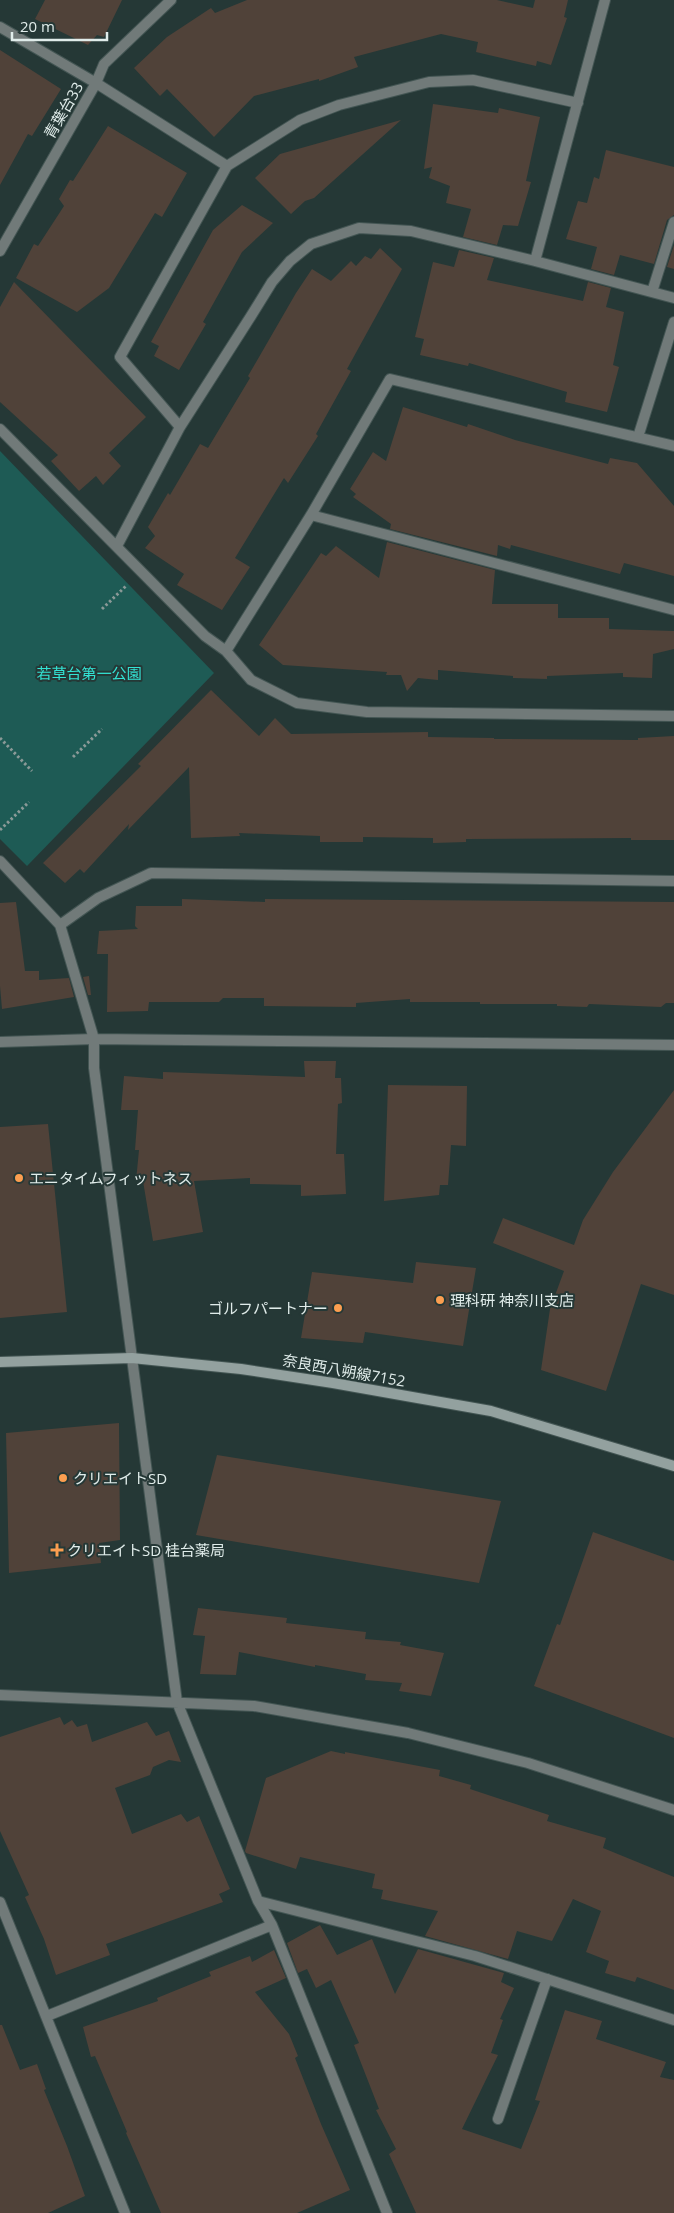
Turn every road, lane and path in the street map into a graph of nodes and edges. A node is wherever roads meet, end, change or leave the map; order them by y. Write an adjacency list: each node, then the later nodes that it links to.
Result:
1 (171, 0): 4 (street, 青葉台33)
2 (605, 0): 5 (street)
3 (0, 27): 4 (street)
4 (96, 83): 6 (street); 8 (street, 青葉台33)
5 (578, 103): 6 (street); 9 (street)
6 (227, 166): 13 (street)
7 (674, 222): 10 (street)
8 (0, 251)
9 (535, 261): 10 (street); 13 (street)
10 (652, 292): 11 (street)
11 (674, 298)
12 (674, 322): 15 (street)
13 (180, 427): 18 (street)
14 (0, 429): 18 (street)
15 (638, 437): 16 (street); 17 (street)
16 (674, 446)
17 (311, 515): 21 (street); 22 (street)
18 (117, 546): 19 (street)
19 (141, 572): 20 (path); 22 (street)
20 (102, 609)
21 (674, 610)
22 (226, 651): 23 (street)
23 (674, 716)
24 (102, 730): 26 (path)
25 (0, 738): 27 (path)
26 (73, 757)
27 (32, 771)
28 (30, 802): 29 (path)
29 (0, 830)
30 (1, 863): 32 (street)
31 (674, 881): 32 (street)
32 (60, 925): 33 (street)
33 (94, 1039): 34 (street); 35 (street); 36 (street)
34 (0, 1042)
35 (674, 1044)
36 (132, 1358): 37 (street, 奈良西八朔線7152); 38 (street, 奈良西八朔線7152); 40 (street)
37 (0, 1362)
38 (674, 1466)
39 (0, 1695): 40 (street)
40 (177, 1702): 41 (street); 42 (street)
41 (674, 1810)
42 (258, 1901): 44 (street); 45 (street)
43 (0, 1902): 46 (street)
44 (272, 1925): 46 (street); 50 (street)
45 (546, 1979): 47 (street); 48 (street)
46 (47, 2016): 49 (street)
47 (674, 2020)
48 (498, 2119)
49 (125, 2213)
50 (387, 2213)

